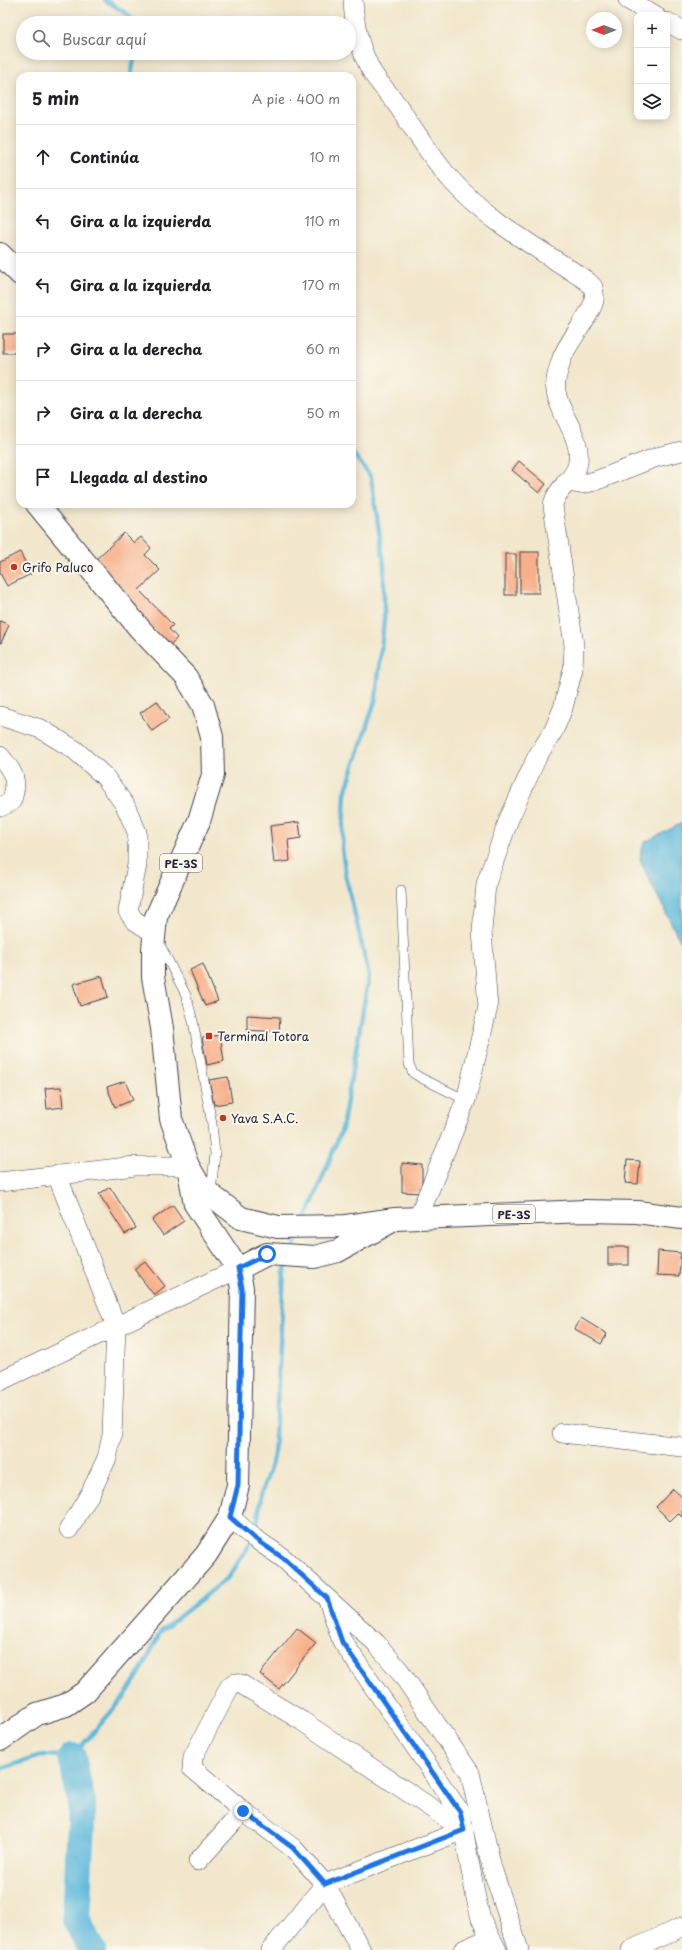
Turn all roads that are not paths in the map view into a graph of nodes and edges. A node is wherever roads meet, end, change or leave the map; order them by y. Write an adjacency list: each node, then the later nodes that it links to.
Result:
1 (353, 0): 4 (street)
2 (628, 0): 3 (street)
3 (650, 12)
4 (354, 16)
5 (670, 24): 7 (street)
6 (356, 28): 11 (street)
7 (682, 30)
8 (0, 254): 9 (main road)
9 (16, 270)
10 (682, 451): 11 (street)
11 (566, 482): 18 (street)
12 (40, 508): 17 (main road, PE-3S)
13 (0, 716): 17 (street)
14 (0, 756): 15 (street)
15 (0, 807)
16 (401, 890): 18 (lane)
17 (154, 933): 19 (main road, PE-3S); 22 (lane)
18 (466, 1100): 23 (street)
19 (188, 1166): 20 (street); 22 (main road, PE-3S); 26 (main road)
20 (57, 1175): 21 (street); 27 (street)
21 (0, 1182)
22 (211, 1195): 25 (main road, PE-3S)
23 (418, 1218): 24 (main road, PE-3S); 25 (main road, PE-3S)
24 (682, 1218)
25 (394, 1220): 26 (main road)
26 (238, 1268): 27 (street); 31 (main road)
27 (116, 1326): 28 (street); 32 (street)
28 (0, 1381)
29 (562, 1433): 30 (street)
30 (682, 1447)
31 (230, 1517): 33 (street); 34 (main road)
32 (69, 1529)
33 (327, 1598): 36 (street); 45 (street)
34 (0, 1740)
35 (243, 1811): 36 (street); 37 (street); 38 (street)
36 (464, 1830): 38 (street); 40 (street)
37 (198, 1861)
38 (325, 1884): 42 (street); 43 (street)
39 (682, 1928): 41 (street)
40 (494, 1944): 44 (street)
41 (635, 1949)
42 (271, 1950)
43 (361, 1950)
44 (463, 1950)
45 (519, 1950)

